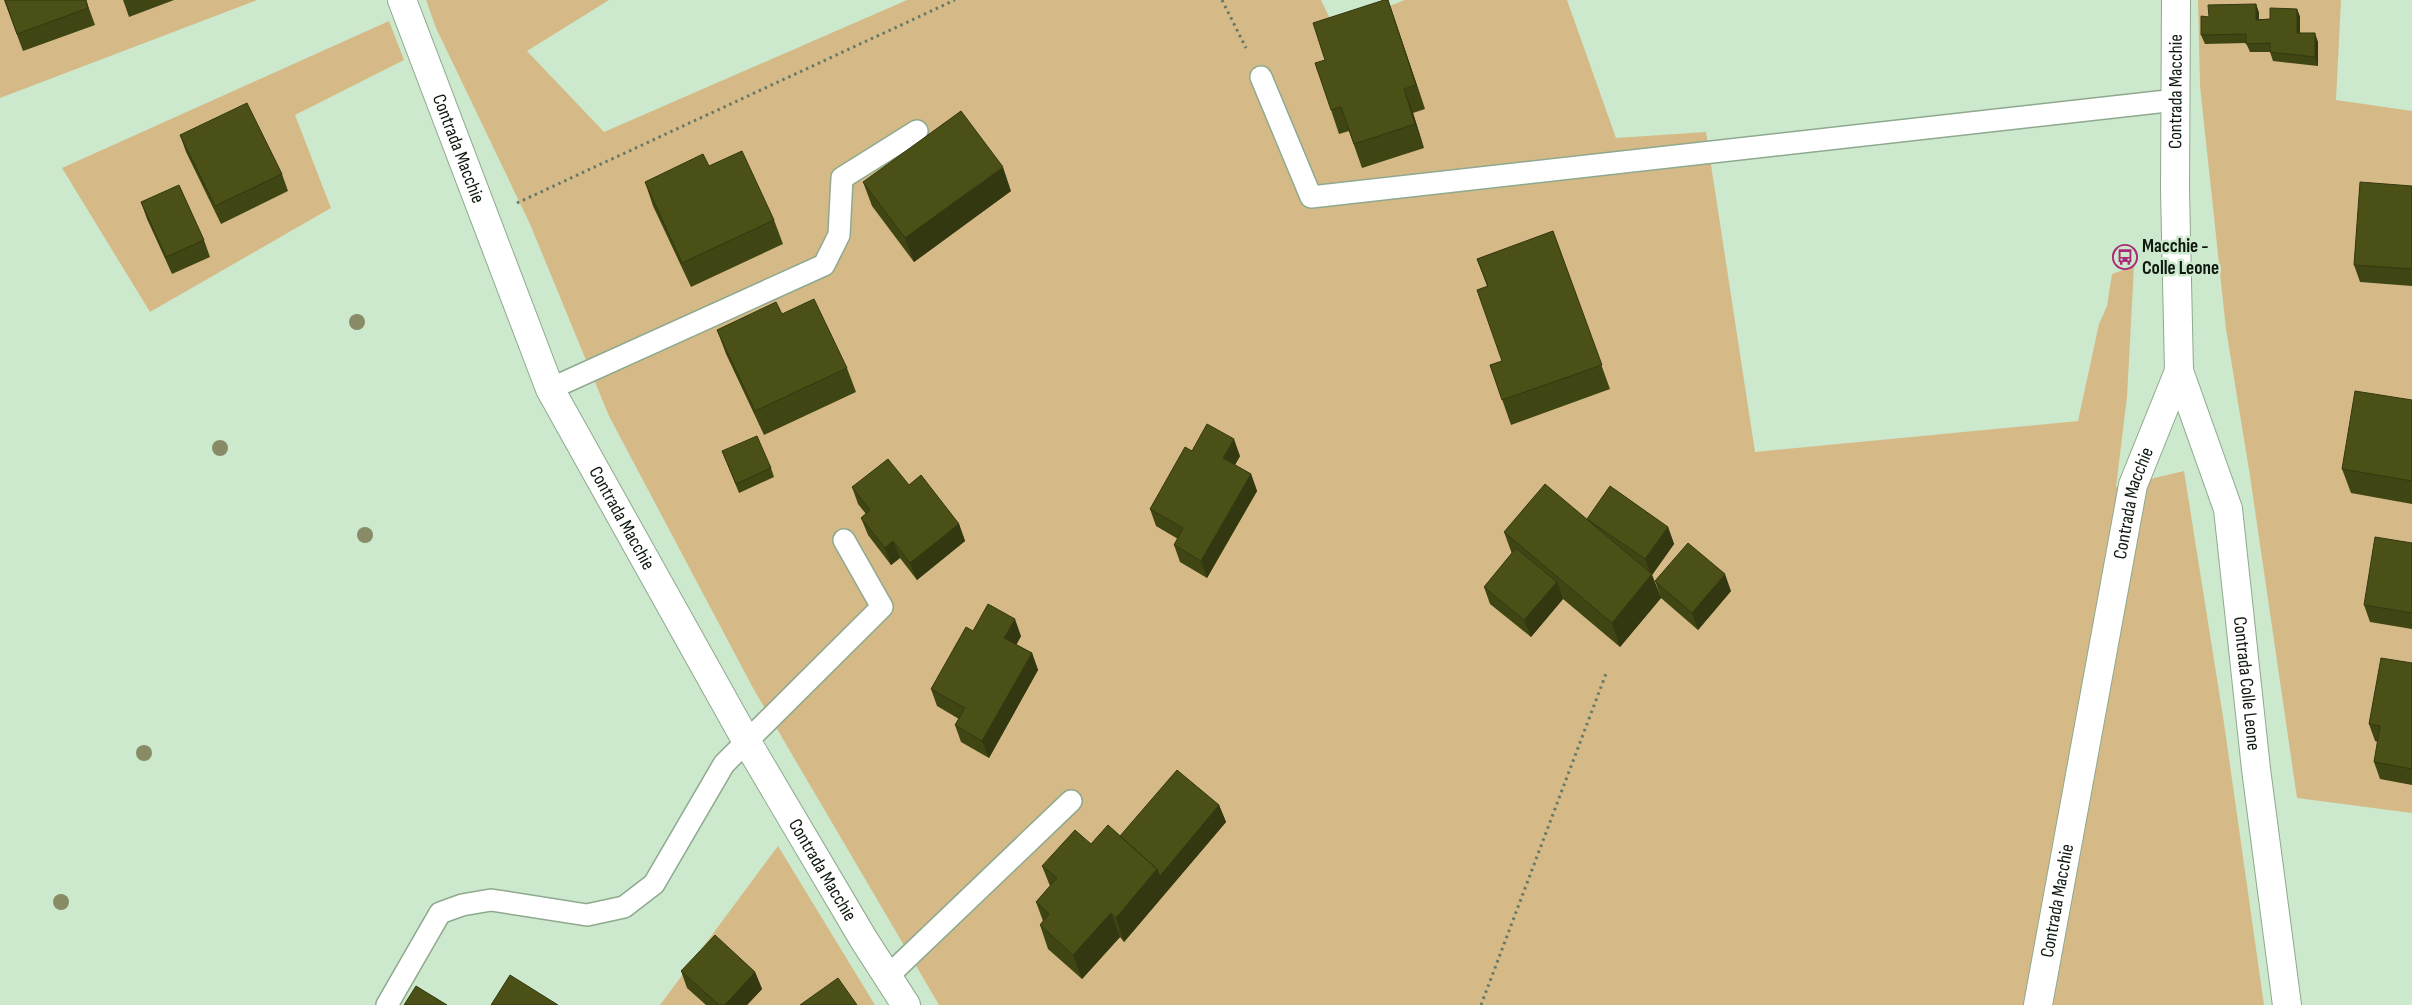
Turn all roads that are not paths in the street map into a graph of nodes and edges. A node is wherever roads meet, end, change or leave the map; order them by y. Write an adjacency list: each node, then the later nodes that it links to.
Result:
1 (402, 0): 7 (street, Contrada Macchie)
2 (2176, 0): 4 (street, Contrada Macchie)
3 (1261, 76): 4 (lane)
4 (2176, 100): 6 (street, Contrada Macchie)
5 (918, 131): 7 (lane)
6 (2179, 371): 14 (street, Contrada Macchie); 15 (street, Contrada Colle Leone)
7 (550, 388): 9 (street, Contrada Macchie)
8 (844, 540): 9 (lane)
9 (747, 742): 11 (street, Contrada Macchie); 12 (lane)
10 (1071, 801): 11 (lane)
11 (887, 976): 13 (street, Contrada Macchie)
12 (387, 1005)
13 (906, 1005)
14 (2038, 1005)
15 (2287, 1005)

